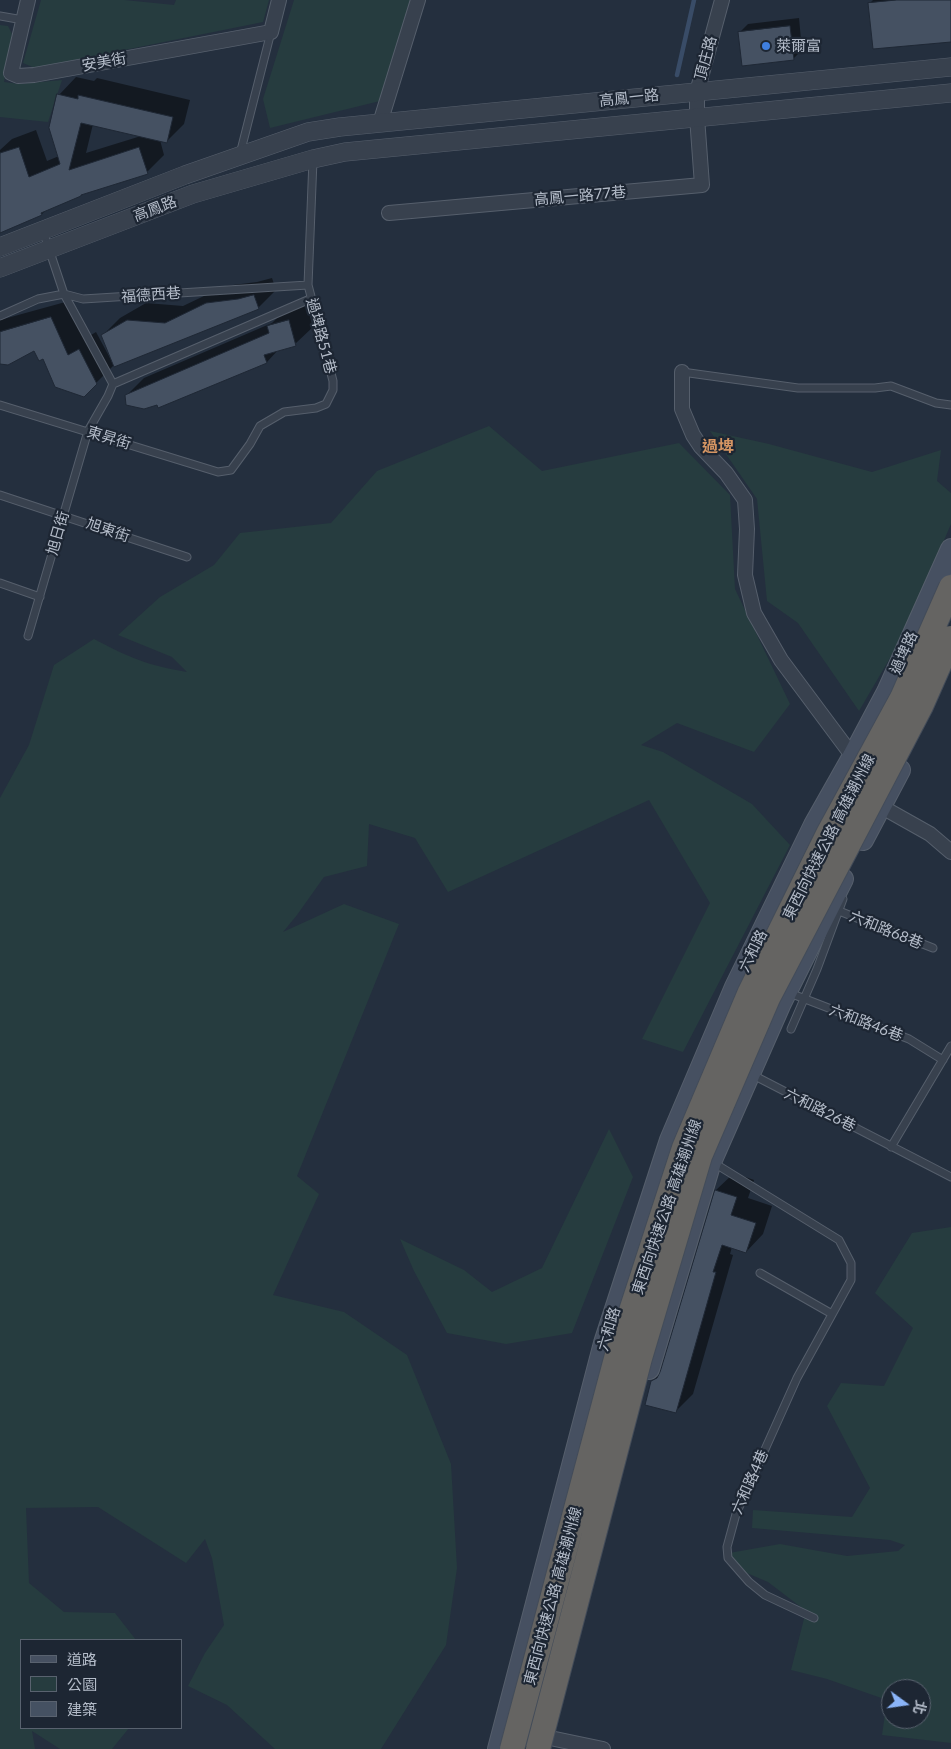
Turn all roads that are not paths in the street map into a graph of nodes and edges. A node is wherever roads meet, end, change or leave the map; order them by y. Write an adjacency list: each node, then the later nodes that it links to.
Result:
1 (28, 0): 6 (street, 安美街)
2 (279, 0): 7 (street)
3 (418, 0): 12 (street)
4 (722, 0): 9 (street, 頂庄路)
5 (0, 16): 6 (lane)
6 (23, 20): 7 (street, 安美街)
7 (271, 32): 14 (lane)
8 (951, 67): 9 (street, 高鳳一路)
9 (697, 92): 11 (street, 頂庄路); 12 (street, 高鳳一路)
10 (951, 93): 11 (street, 高鳳一路)
11 (697, 117): 15 (street, 高鳳一路); 16 (street, 高鳳一路77巷)
12 (380, 123): 13 (street, 高鳳一路)
13 (308, 132): 14 (street, 高鳳路)
14 (240, 156): 17 (street, 高鳳路)
15 (313, 159): 19 (street, 高鳳路); 21 (lane, 過埤路51巷)
16 (389, 212)
17 (43, 230): 18 (street, 高鳳路); 19 (lane)
18 (0, 247)
19 (49, 249): 20 (street, 高鳳路); 22 (lane)
20 (0, 268)
21 (308, 285): 22 (lane, 福德西巷); 23 (lane, 過埤路51巷)
22 (64, 294): 24 (lane, 福德西巷); 26 (lane)
23 (310, 299): 26 (lane); 30 (lane, 過埤路51巷)
24 (0, 316)
25 (682, 372): 28 (lane); 41 (street)
26 (113, 384): 29 (lane, 旭日街)
27 (0, 405): 29 (lane, 東昇街)
28 (951, 405)
29 (88, 431): 30 (lane, 東昇街); 32 (lane, 旭日街)
30 (218, 472)
31 (0, 495): 32 (lane, 旭東街)
32 (64, 515): 34 (lane, 旭東街); 37 (lane, 旭日街)
33 (951, 549): 41 (main road, 過埤路)
34 (187, 556)
35 (0, 583): 37 (lane)
36 (951, 587): 58 (highway, 東西向快速公路 高雄潮州線, bridge)
37 (40, 597): 38 (lane, 旭日街)
38 (28, 636)
39 (951, 638): 59 (highway, 東西向快速公路 高雄潮州線, bridge)
40 (951, 665): 42 (main road)
41 (853, 756): 42 (street); 58 (main road, 六和路)
42 (882, 808): 43 (street); 44 (main road)
43 (951, 852)
44 (847, 871): 45 (lane); 47 (main road)
45 (839, 911): 46 (lane, 六和路68巷); 47 (lane)
46 (933, 948)
47 (796, 995): 48 (lane); 50 (lane, 六和路46巷); 51 (main road)
48 (791, 1029)
49 (951, 1046): 50 (lane)
50 (943, 1060): 52 (lane)
51 (750, 1074): 52 (lane, 六和路26巷); 53 (main road)
52 (891, 1146): 54 (lane, 六和路26巷)
53 (711, 1162): 56 (lane, 六和路4巷); 59 (main road)
54 (951, 1176)
55 (760, 1273): 56 (lane)
56 (832, 1314): 57 (lane, 六和路4巷)
57 (814, 1618)
58 (508, 1739): 59 (street); 60 (main road, 六和路)
59 (546, 1745): 61 (street)
60 (498, 1749)
61 (603, 1749)

